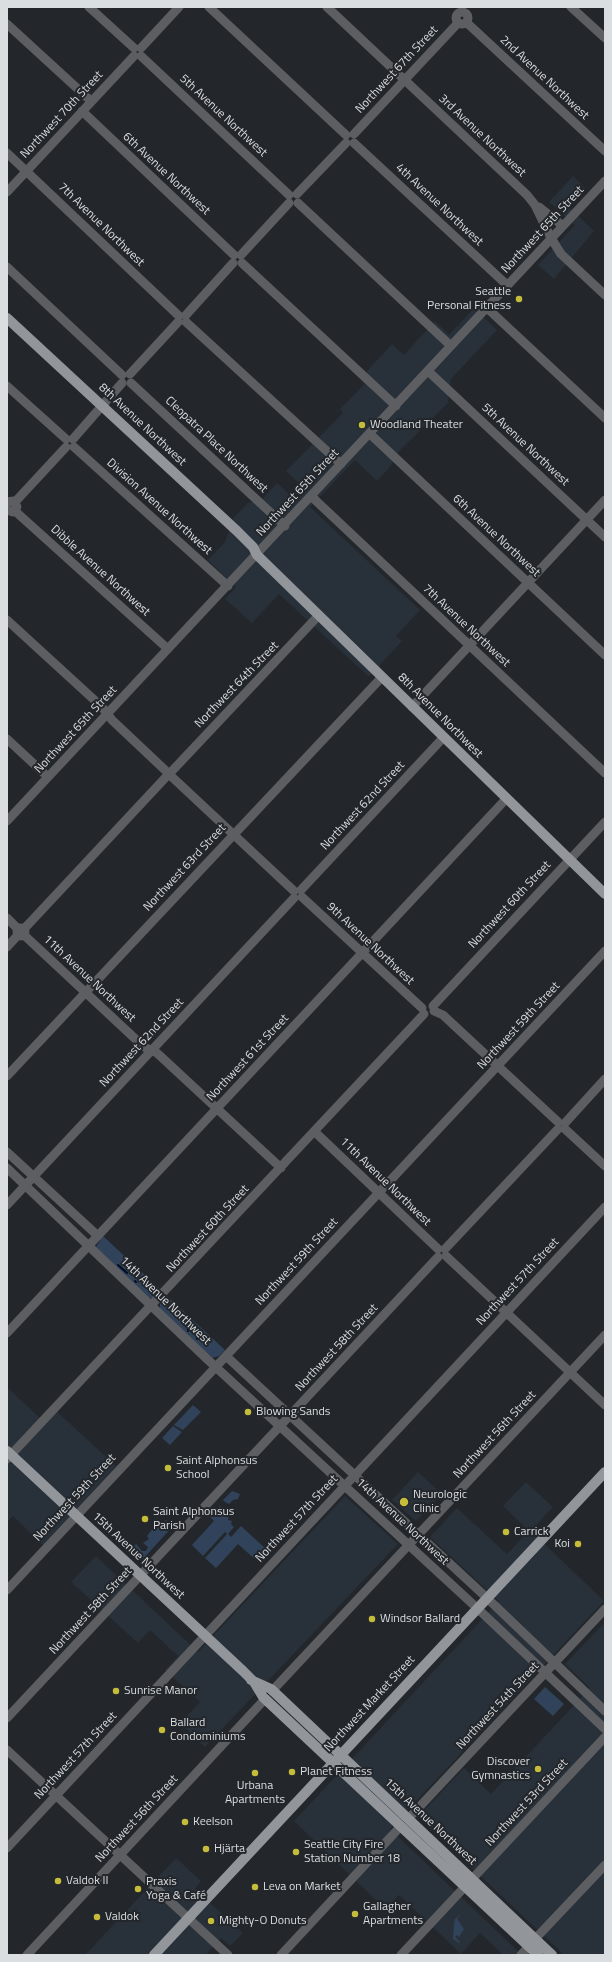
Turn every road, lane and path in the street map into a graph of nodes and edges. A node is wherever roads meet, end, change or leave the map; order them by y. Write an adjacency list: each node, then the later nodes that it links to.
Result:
1 (89, 7): 10 (street, 5th Avenue Northwest)
2 (179, 7): 10 (street, Northwest 70th Street)
3 (209, 7): 14 (street, 4th Avenue Northwest)
4 (327, 7): 11 (street, 3rd Avenue Northwest)
5 (450, 7): 7 (street, 2nd Avenue Northwest)
6 (572, 7): 9 (street)
7 (464, 16): 11 (street, Northwest 67th Street); 15 (street, 2nd Avenue Northwest)
8 (7, 24): 12 (street)
9 (605, 38)
10 (137, 52): 12 (street, Northwest 70th Street); 20 (street, 5th Avenue Northwest)
11 (405, 80): 14 (street, Northwest 67th Street); 21 (street, 3rd Avenue Northwest)
12 (91, 101): 13 (street, Northwest 70th Street)
13 (82, 111): 17 (street, Northwest 70th Street); 24 (street, 6th Avenue Northwest)
14 (350, 139): 20 (street, Northwest 67th Street); 26 (street, 4th Avenue Northwest)
15 (605, 151)
16 (7, 153): 17 (street, 7th Avenue Northwest)
17 (26, 171): 19 (street, Northwest 70th Street); 30 (street, 7th Avenue Northwest)
18 (605, 181): 22 (street, Northwest 65th Street)
19 (7, 192)
20 (293, 199): 24 (street, Northwest 67th Street); 32 (street, 5th Avenue Northwest)
21 (535, 205): 22 (street); 23 (street, 3rd Avenue Northwest)
22 (563, 226): 23 (street, Northwest 65th Street)
23 (551, 238): 26 (street, Northwest 65th Street); 27 (street, 3rd Avenue Northwest)
24 (238, 259): 30 (street, Northwest 67th Street); 36 (street, 6th Avenue Northwest)
25 (7, 267): 34 (street, Cleopatra Place Northwest)
26 (507, 285): 28 (street, Northwest 65th Street)
27 (605, 295)
28 (487, 308): 32 (street, Northwest 65th Street); 38 (street)
29 (7, 318): 37 (main road, 8th Avenue Northwest)
30 (182, 319): 34 (street, Northwest 67th Street); 41 (street, 7th Avenue Northwest)
31 (7, 327): 37 (main road, 8th Avenue Northwest)
32 (451, 346): 33 (street, Northwest 65th Street)
33 (428, 371): 36 (street, Northwest 65th Street); 45 (street, 5th Avenue Northwest)
34 (126, 379): 37 (street, Northwest 67th Street); 46 (street, Cleopatra Place Northwest)
35 (7, 386): 40 (street, Division Avenue Northwest)
36 (396, 406): 39 (street, Northwest 65th Street)
37 (100, 408): 40 (street, Northwest 67th Street); 48 (main road, 8th Avenue Northwest)
38 (605, 418)
39 (370, 434): 41 (street, Northwest 65th Street); 49 (street, 6th Avenue Northwest)
40 (69, 443): 44 (street, Northwest 67th Street); 50 (street, Division Avenue Northwest)
41 (341, 464): 42 (street, Northwest 65th Street)
42 (312, 497): 46 (street, Northwest 65th Street); 53 (street, 7th Avenue Northwest)
43 (605, 500): 45 (street)
44 (10, 508): 54 (street, Dibble Avenue Northwest)
45 (587, 520): 47 (street, 5th Avenue Northwest); 49 (street)
46 (285, 526): 48 (street, Northwest 65th Street)
47 (605, 536)
48 (257, 555): 50 (street, Northwest 65th Street); 51 (main road, 8th Avenue Northwest)
49 (528, 583): 53 (street); 55 (street, 6th Avenue Northwest)
50 (228, 586): 54 (street, Northwest 65th Street)
51 (319, 615): 56 (main road, 8th Avenue Northwest); 62 (street, Northwest 64th Street)
52 (7, 620): 58 (street, 9th Avenue Northwest)
53 (469, 645): 57 (street); 61 (street, 7th Avenue Northwest)
54 (168, 649): 58 (street, Northwest 65th Street)
55 (605, 655)
56 (382, 677): 57 (main road, 8th Avenue Northwest); 67 (street, Northwest 63rd Street)
57 (412, 707): 59 (main road, 8th Avenue Northwest)
58 (107, 714): 62 (street, 9th Avenue Northwest); 63 (street, Northwest 65th Street)
59 (443, 738): 64 (main road, 8th Avenue Northwest); 69 (street, Northwest 62nd Street)
60 (7, 739): 63 (street)
61 (605, 773)
62 (169, 774): 67 (street, 9th Avenue Northwest); 72 (street, Northwest 64th Street)
63 (48, 777): 65 (street, Northwest 65th Street)
64 (506, 799): 68 (main road, 8th Avenue Northwest); 75 (street, Northwest 61st Street)
65 (7, 821)
66 (605, 822): 68 (street, Northwest 60th Street)
67 (233, 833): 69 (street, 9th Avenue Northwest); 76 (street, Northwest 63rd Street)
68 (569, 860): 70 (main road, 8th Avenue Northwest); 77 (street, Northwest 60th Street)
69 (298, 894): 75 (street, 9th Avenue Northwest); 79 (street, Northwest 62nd Street)
70 (605, 894)
71 (7, 918): 72 (street, 11th Avenue Northwest)
72 (21, 932): 73 (street, Northwest 64th Street); 76 (street, 11th Avenue Northwest)
73 (7, 947)
74 (605, 951): 80 (street, Northwest 59th Street)
75 (362, 953): 78 (street, 9th Avenue Northwest); 83 (street, Northwest 61st Street)
76 (86, 991): 79 (street, 11th Avenue Northwest); 81 (street, Northwest 63rd Street)
77 (433, 1008): 78 (street); 80 (street)
78 (423, 1011): 85 (street, Northwest 60th Street)
79 (152, 1050): 83 (street, 11th Avenue Northwest); 90 (street, Northwest 62nd Street)
80 (498, 1065): 84 (street); 92 (street, Northwest 59th Street)
81 (7, 1076)
82 (605, 1079): 84 (street, Northwest 58th Street)
83 (217, 1108): 89 (street, 11th Avenue Northwest); 95 (street, Northwest 61st Street)
84 (562, 1126): 87 (street); 97 (street, Northwest 58th Street)
85 (315, 1132): 89 (street, Northwest 60th Street); 92 (street, 11th Avenue Northwest)
86 (7, 1152): 90 (street)
87 (605, 1166)
88 (7, 1168): 91 (street, 14th Avenue Northwest)
89 (281, 1168): 98 (street, Northwest 60th Street)
90 (33, 1177): 91 (street, Northwest 62nd Street); 95 (street)
91 (25, 1185): 93 (street, Northwest 62nd Street); 96 (street, 14th Avenue Northwest)
92 (379, 1192): 97 (street, 11th Avenue Northwest); 102 (street, Northwest 59th Street)
93 (7, 1204)
94 (605, 1207): 99 (street, Northwest 57th Street)
95 (98, 1236): 96 (street, Northwest 61st Street)
96 (89, 1246): 98 (street, 14th Avenue Northwest); 100 (street, Northwest 61st Street)
97 (442, 1253): 99 (street, 11th Avenue Northwest); 106 (street, Northwest 58th Street)
98 (152, 1305): 103 (street, 14th Avenue Northwest); 108 (street, Northwest 60th Street)
99 (506, 1313): 104 (street, 11th Avenue Northwest); 110 (street, Northwest 57th Street)
100 (7, 1333)
101 (605, 1335): 104 (street, Northwest 56th Street)
102 (226, 1356): 103 (street, Northwest 59th Street); 106 (street, 14th Avenue Northwest)
103 (217, 1366): 107 (street, 14th Avenue Northwest); 112 (street, Northwest 59th Street)
104 (570, 1373): 105 (street, 11th Avenue Northwest); 113 (street, Northwest 56th Street)
105 (605, 1405)
106 (290, 1415): 107 (street, Northwest 58th Street); 110 (street, 14th Avenue Northwest)
107 (280, 1426): 111 (street, 14th Avenue Northwest); 115 (street, Northwest 58th Street)
108 (8, 1455): 112 (main road, 15th Avenue Northwest)
109 (605, 1472): 117 (main road, Northwest Market Street)
110 (354, 1475): 111 (street, Northwest 57th Street); 113 (street, 14th Avenue Northwest)
111 (344, 1485): 114 (street, 14th Avenue Northwest); 120 (street, Northwest 57th Street)
112 (76, 1515): 115 (main road, 15th Avenue Northwest); 116 (street, Northwest 59th Street)
113 (419, 1535): 114 (street, Northwest 56th Street); 117 (street, 14th Avenue Northwest)
114 (409, 1545): 118 (street, 14th Avenue Northwest); 124 (street, Northwest 56th Street)
115 (140, 1575): 120 (main road, 15th Avenue Northwest); 127 (street, Northwest 58th Street)
116 (7, 1590)
117 (487, 1598): 118 (main road, Northwest Market Street); 121 (street, 14th Avenue Northwest)
118 (477, 1608): 122 (street, 14th Avenue Northwest); 131 (main road, Northwest Market Street)
119 (605, 1609): 121 (street, Northwest 54th Street)
120 (205, 1636): 123 (main road, 15th Avenue Northwest); 133 (street, Northwest 57th Street)
121 (554, 1663): 122 (street, Northwest 54th Street); 126 (street, 14th Avenue Northwest)
122 (545, 1672): 128 (street, 14th Avenue Northwest); 134 (street, Northwest 54th Street)
123 (252, 1680): 124 (main road, 15th Avenue Northwest); 125 (main road, 15th Avenue Northwest)
124 (272, 1691): 131 (main road, 15th Avenue Northwest)
125 (265, 1699): 132 (main road, 15th Avenue Northwest); 136 (street, Northwest 56th Street)
126 (605, 1711)
127 (7, 1718)
128 (605, 1729)
129 (605, 1738): 138 (street, Northwest 53rd Street)
130 (7, 1750): 133 (street)
131 (340, 1755): 132 (main road, Northwest Market Street); 134 (main road, 15th Avenue Northwest)
132 (333, 1763): 134 (main road, 15th Avenue Northwest); 139 (main road, Northwest Market Street)
133 (55, 1796): 135 (street, Northwest 57th Street); 136 (street)
134 (404, 1822): 138 (main road, 15th Avenue Northwest); 144 (street, Northwest 54th Street)
135 (7, 1848)
136 (120, 1855): 139 (street); 141 (street, Northwest 56th Street)
137 (605, 1865): 140 (street)
138 (468, 1883): 140 (main road, 15th Avenue Northwest); 145 (street, Northwest 53rd Street)
139 (188, 1918): 142 (main road, Northwest Market Street); 143 (street)
140 (532, 1943): 146 (street); 147 (main road, 15th Avenue Northwest); 148 (main road, 15th Avenue Northwest)
141 (27, 1955)
142 (154, 1955)
143 (228, 1955)
144 (281, 1955)
145 (400, 1955)
146 (521, 1955)
147 (538, 1955)
148 (552, 1955)

